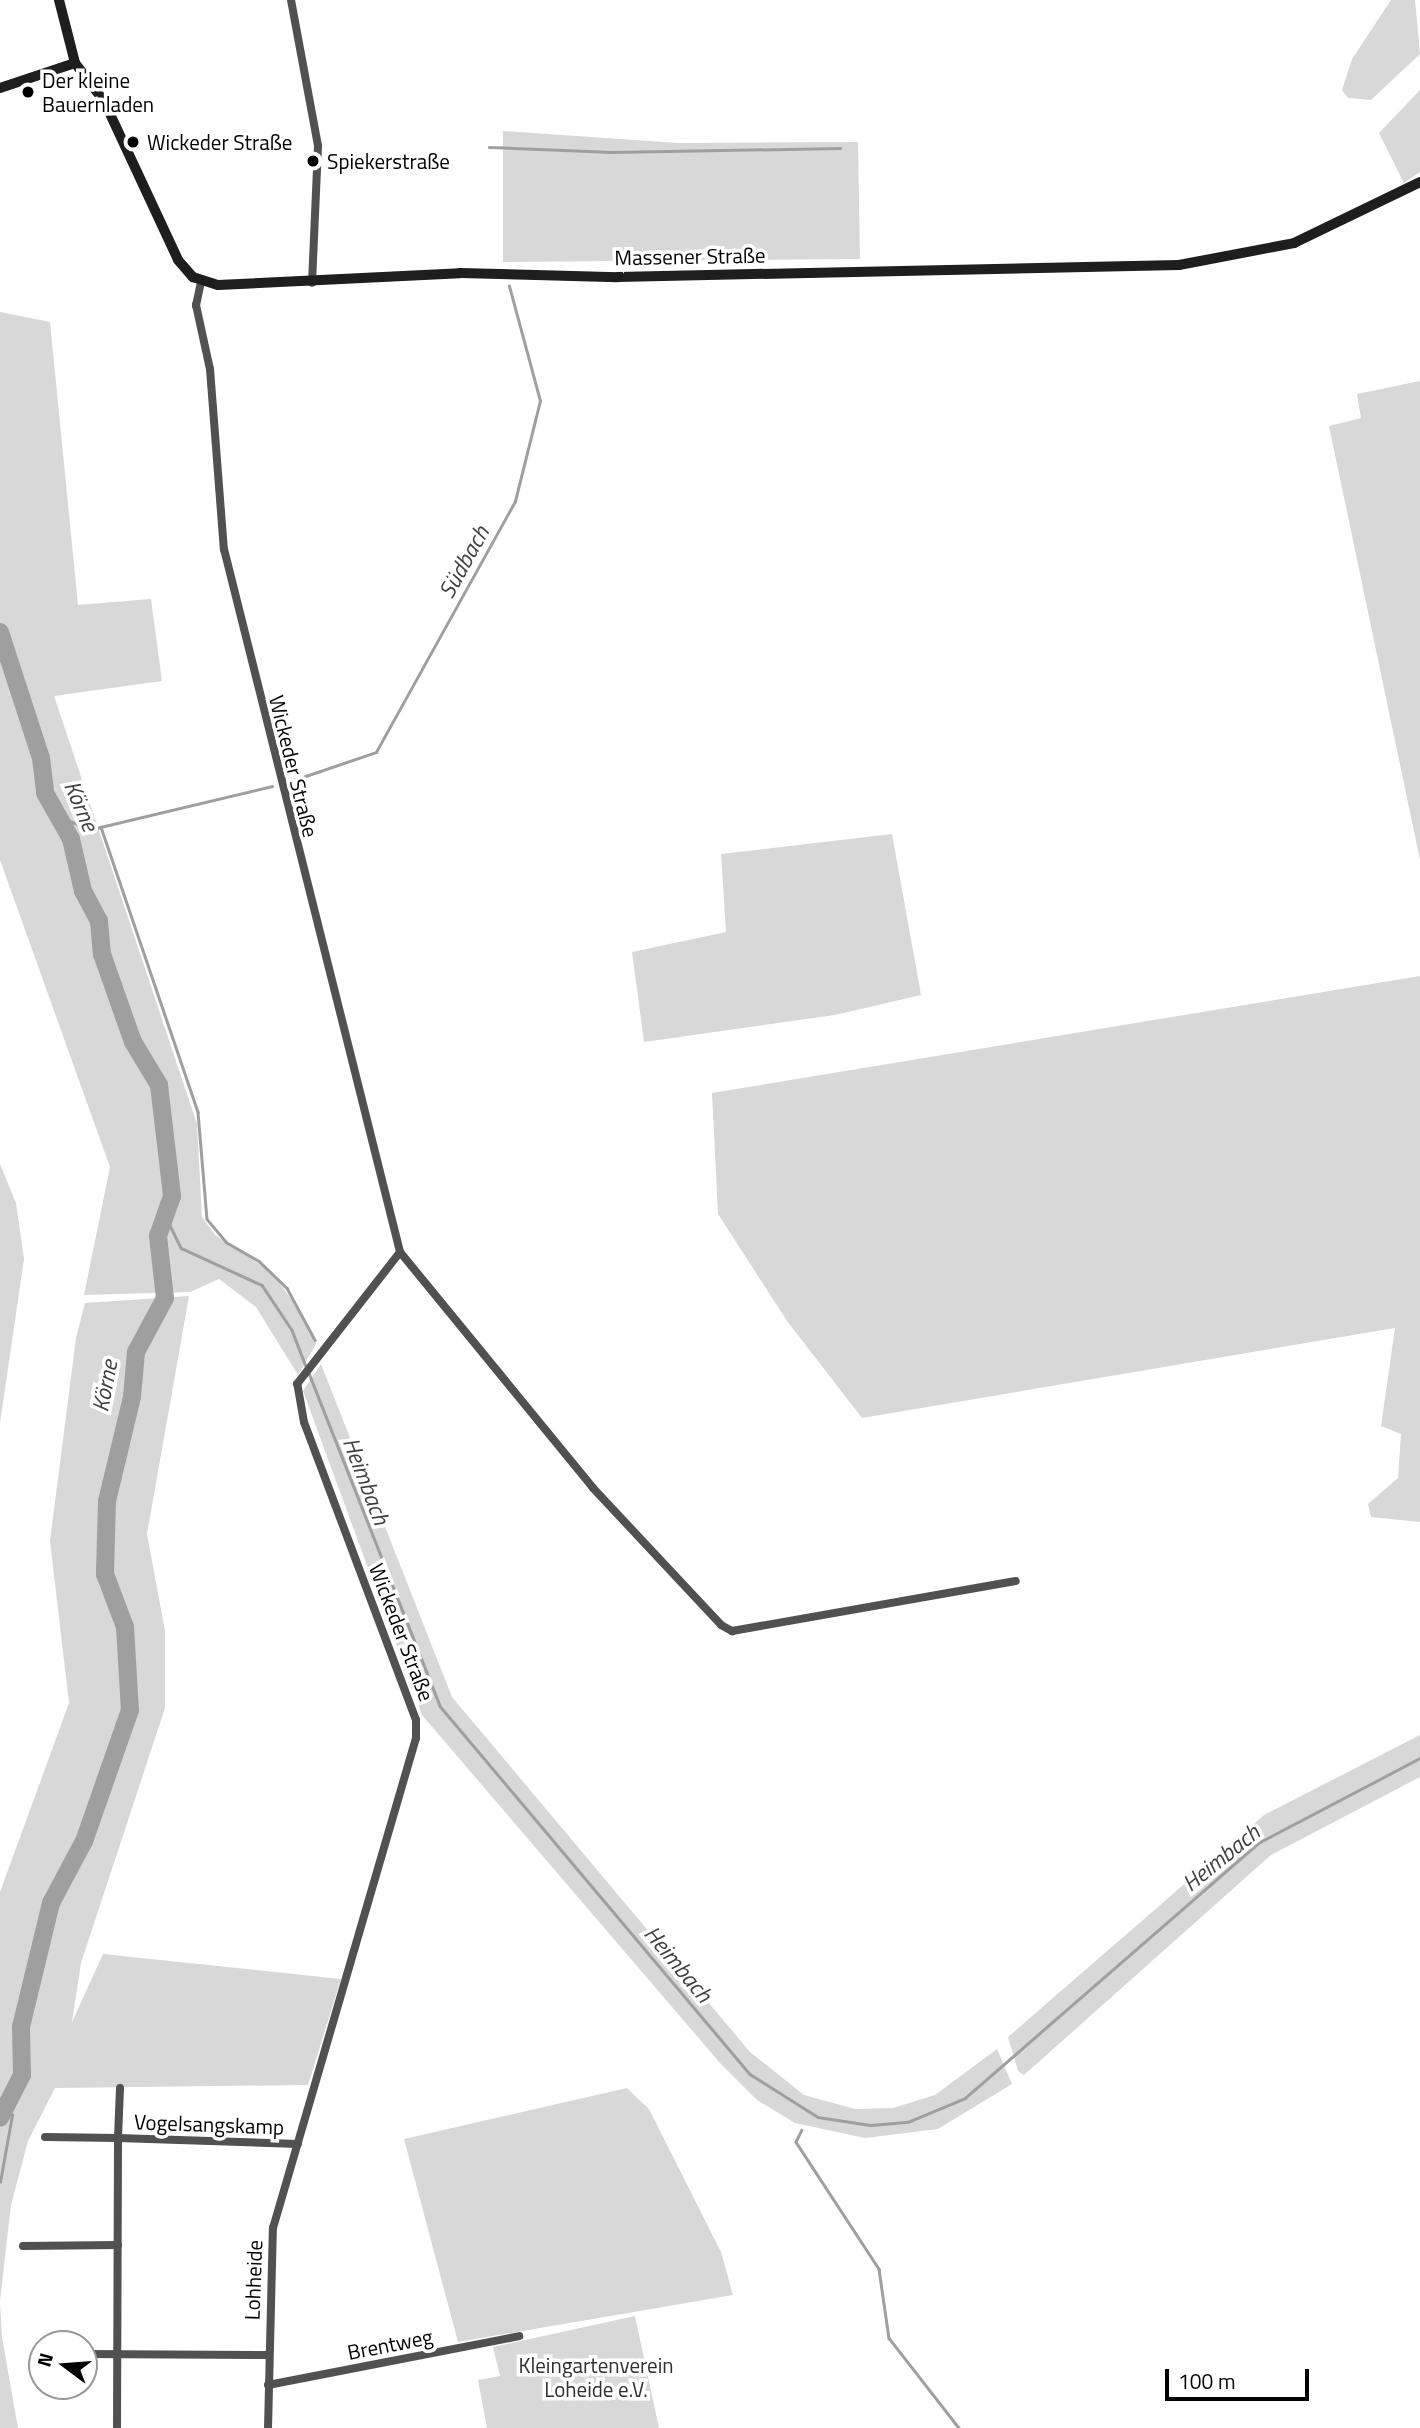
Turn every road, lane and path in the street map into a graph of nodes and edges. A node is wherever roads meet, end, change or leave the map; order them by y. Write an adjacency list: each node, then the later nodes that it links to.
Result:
1 (59, 0): 3 (main road)
2 (291, 0): 7 (street)
3 (75, 63): 4 (main road); 6 (main road)
4 (0, 88)
5 (1420, 182): 7 (main road, Massener Straße)
6 (201, 282): 7 (main road, Massener Straße); 8 (street, Wickeder Straße)
7 (312, 283)
8 (400, 1252): 9 (street, Wickeder Straße); 11 (street, Wickeder Straße)
9 (1016, 1581)
10 (120, 2088): 13 (street, Vogelsangskamp)
11 (313, 2098): 14 (street, Lohheide)
12 (45, 2137): 13 (street, Vogelsangskamp)
13 (118, 2138): 14 (street, Vogelsangskamp); 15 (street, Vogelsangskamp)
14 (298, 2144): 20 (street, Lohheide)
15 (118, 2245): 16 (street); 19 (street, Vogelsangskamp)
16 (23, 2246)
17 (519, 2336): 21 (street, Brentweg)
18 (98, 2354): 19 (street)
19 (117, 2354): 20 (street); 22 (street, Vogelsangskamp)
20 (270, 2356): 21 (street, Lohheide)
21 (268, 2385): 23 (street, Lohheide)
22 (117, 2428)
23 (268, 2428)

